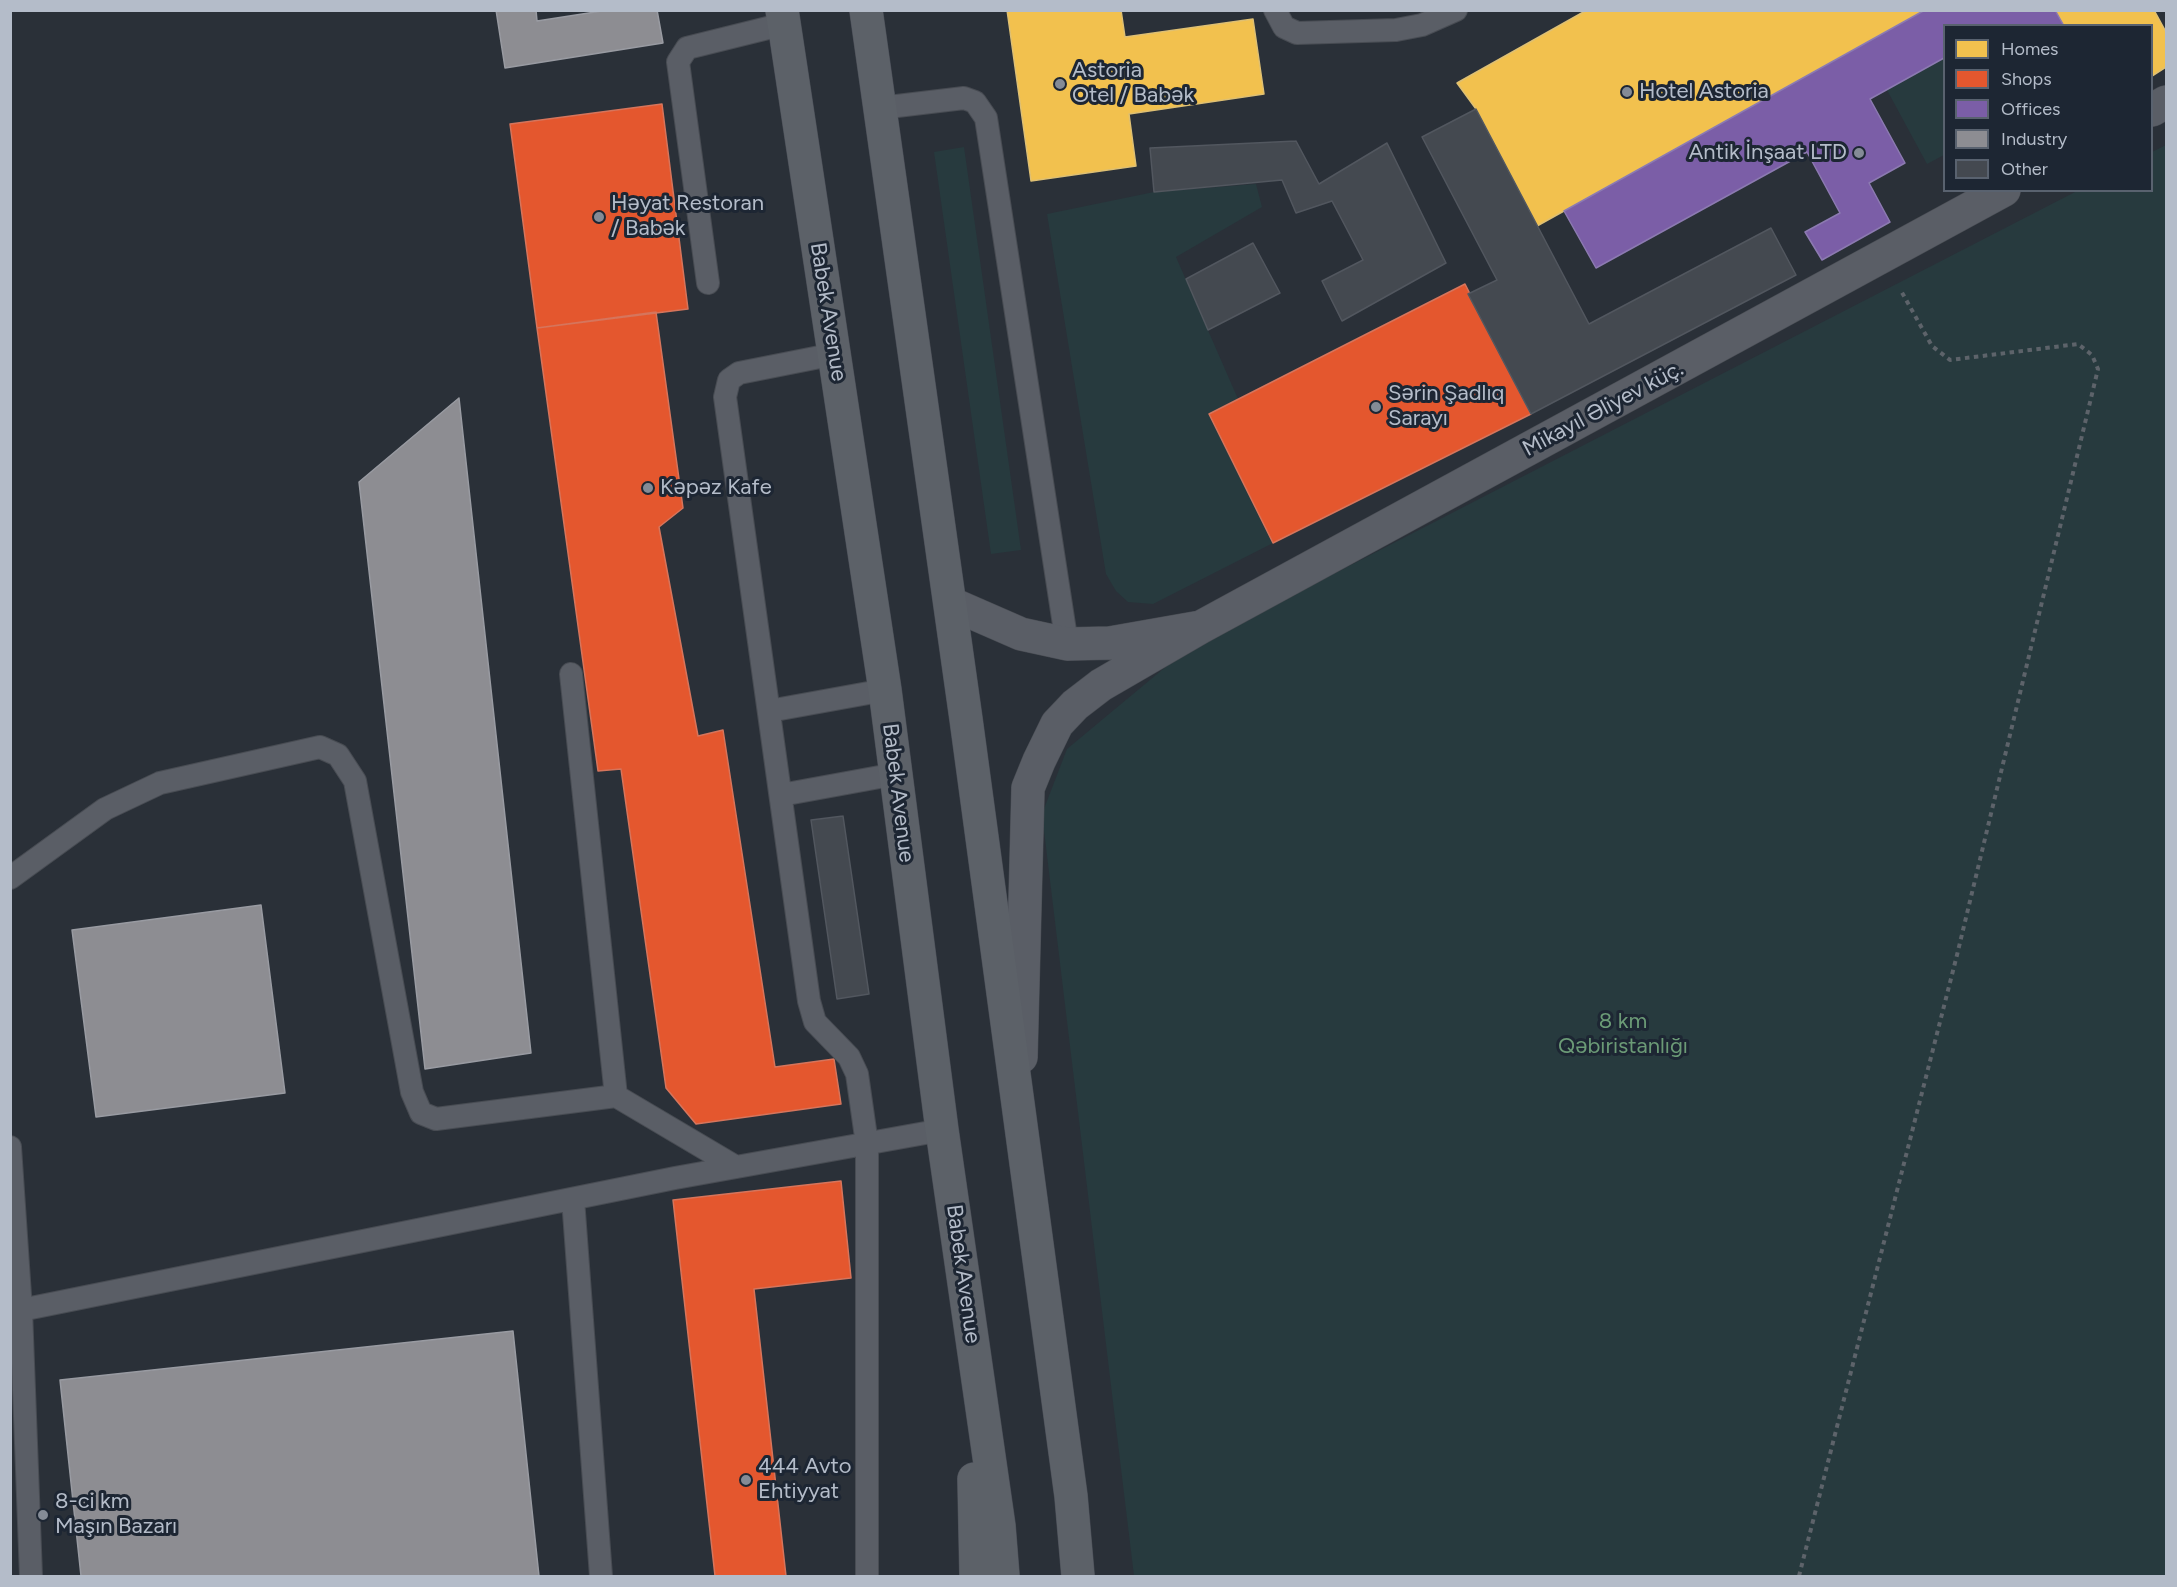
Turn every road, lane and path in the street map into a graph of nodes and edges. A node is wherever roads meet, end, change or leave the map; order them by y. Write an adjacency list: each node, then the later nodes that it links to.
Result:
1 (866, 10): 5 (main road)
2 (1275, 10): 3 (lane)
3 (1456, 10)
4 (783, 17): 8 (lane); 9 (main road, Babek Avenue)
5 (880, 108): 10 (main road); 12 (lane)
6 (2000, 192): 7 (street, Mikayıl Əliyev küç.)
7 (1883, 256): 11 (street, Mikayıl Əliyev küç.); 37 (path)
8 (708, 283)
9 (835, 354): 14 (main road, Babek Avenue); 15 (lane)
10 (950, 603): 12 (street); 20 (main road)
11 (1201, 627): 12 (street); 20 (street, Mikayıl Əliyev küç.)
12 (1067, 644)
13 (572, 674): 19 (lane)
14 (885, 690): 15 (lane); 16 (main road, Babek Avenue)
15 (769, 711): 17 (lane)
16 (896, 774): 17 (lane); 21 (main road, Babek Avenue)
17 (781, 795): 22 (lane)
18 (10, 878): 19 (lane)
19 (615, 1096): 24 (lane)
20 (1019, 1113): 28 (main road)
21 (942, 1130): 22 (lane); 27 (main road, Babek Avenue)
22 (867, 1144): 24 (lane); 32 (lane)
23 (10, 1147): 26 (lane)
24 (736, 1167): 25 (lane)
25 (573, 1199): 26 (lane); 31 (lane)
26 (21, 1310): 29 (lane)
27 (971, 1327): 33 (main road); 34 (main road, Babek Avenue)
28 (1071, 1496): 35 (main road); 36 (main road)
29 (20, 1507): 30 (lane)
30 (31, 1576)
31 (601, 1576)
32 (867, 1576)
33 (976, 1576)
34 (1003, 1576)
35 (1078, 1576)
36 (1084, 1576)
37 (1799, 1576)

